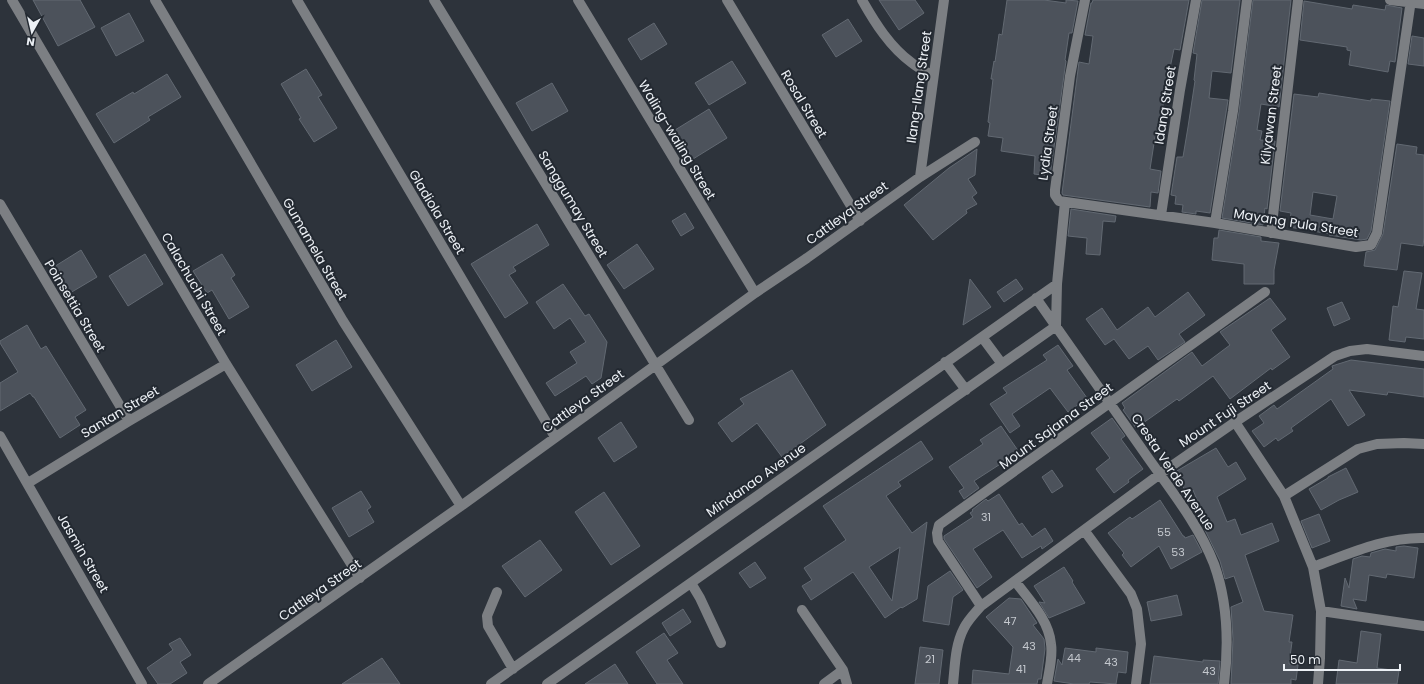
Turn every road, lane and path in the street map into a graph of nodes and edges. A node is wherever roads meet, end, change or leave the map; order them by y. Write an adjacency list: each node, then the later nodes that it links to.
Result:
1 (12, 0): 33 (street, Calachuchi Street)
2 (155, 0): 47 (street, Gumamela Street)
3 (297, 0): 42 (street, Gladiola Street)
4 (434, 0): 35 (street, Sanggumay Street)
5 (578, 0): 27 (street, Waling-waling Street)
6 (727, 0): 22 (street, Rosal Street)
7 (862, 0): 16 (street)
8 (944, 0): 16 (street, Ilang-Ilang Street)
9 (1085, 0): 19 (street, Lydia Street)
10 (1196, 0): 21 (street, Idang Street)
11 (1247, 0): 23 (street)
12 (1298, 0): 24 (street, Kilyawan Street)
13 (1390, 0): 14 (street)
14 (1410, 1): 15 (street); 24 (street, Mayang Pula Street)
15 (1424, 4)
16 (933, 76): 18 (street, Ilang-Ilang Street)
17 (975, 142): 18 (street, Cattleya Street)
18 (920, 177): 22 (street, Cattleya Street)
19 (1065, 202): 21 (street, Mayang Pula Street); 25 (street)
20 (0, 204): 39 (street, Poinsettia Street)
21 (1161, 215): 23 (street, Mayang Pula Street)
22 (860, 221): 27 (street, Cattleya Street)
23 (1215, 223): 24 (street, Mayang Pula Street)
24 (1271, 233)
25 (1057, 284): 28 (street); 29 (street)
26 (1265, 292): 37 (street, Mount Sajama Street)
27 (754, 293): 35 (street, Cattleya Street)
28 (1036, 298): 29 (street, Cresta Verde Avenue); 30 (street, Mindanao Avenue)
29 (1056, 326): 34 (street); 37 (street, Cresta Verde Avenue)
30 (982, 337): 32 (street, Mindanao Avenue); 34 (street)
31 (1424, 356): 40 (street, Mount Fuji Street)
32 (945, 362): 36 (street); 60 (street, Mindanao Avenue)
33 (226, 364): 39 (street, Santan Street); 51 (street, Calachuchi Street)
34 (1002, 364): 36 (street)
35 (655, 365): 38 (street, Sanggumay Street); 42 (street, Cattleya Street)
36 (966, 390): 53 (street)
37 (1110, 403): 44 (street, Cresta Verde Avenue); 55 (street, Mount Sajama Street)
38 (689, 420)
39 (129, 421): 45 (street, Santan Street)
40 (1235, 422): 44 (street, Mount Fuji Street); 46 (street)
41 (0, 436): 45 (street, Jasmin Street)
42 (555, 437): 47 (street, Cattleya Street)
43 (1424, 444): 46 (street)
44 (1160, 474): 48 (street, Mount Fuji Street); 71 (street, Cresta Verde Avenue)
45 (28, 483): 62 (street, Jasmin Street)
46 (1284, 496): 50 (street)
47 (461, 506): 51 (street, Cattleya Street)
48 (1084, 530): 52 (street, Mount Fuji Street); 70 (street)
49 (1424, 538): 50 (street)
50 (1313, 567): 57 (street)
51 (360, 578): 63 (street, Cattleya Street)
52 (1015, 581): 55 (street, Mount Fuji Street); 69 (street)
53 (691, 583): 59 (street); 65 (street)
54 (497, 592): 60 (street)
55 (981, 606): 68 (street, Mount Fuji Street)
56 (802, 610): 61 (street)
57 (1321, 611): 58 (street); 72 (street)
58 (1424, 626)
59 (720, 643)
60 (513, 669): 64 (street, Mindanao Avenue)
61 (843, 670): 66 (street); 67 (street)
62 (142, 684)
63 (208, 684)
64 (491, 684)
65 (547, 684)
66 (824, 684)
67 (847, 684)
68 (953, 684)
69 (1047, 684)
70 (1136, 684)
71 (1224, 684)
72 (1318, 684)

